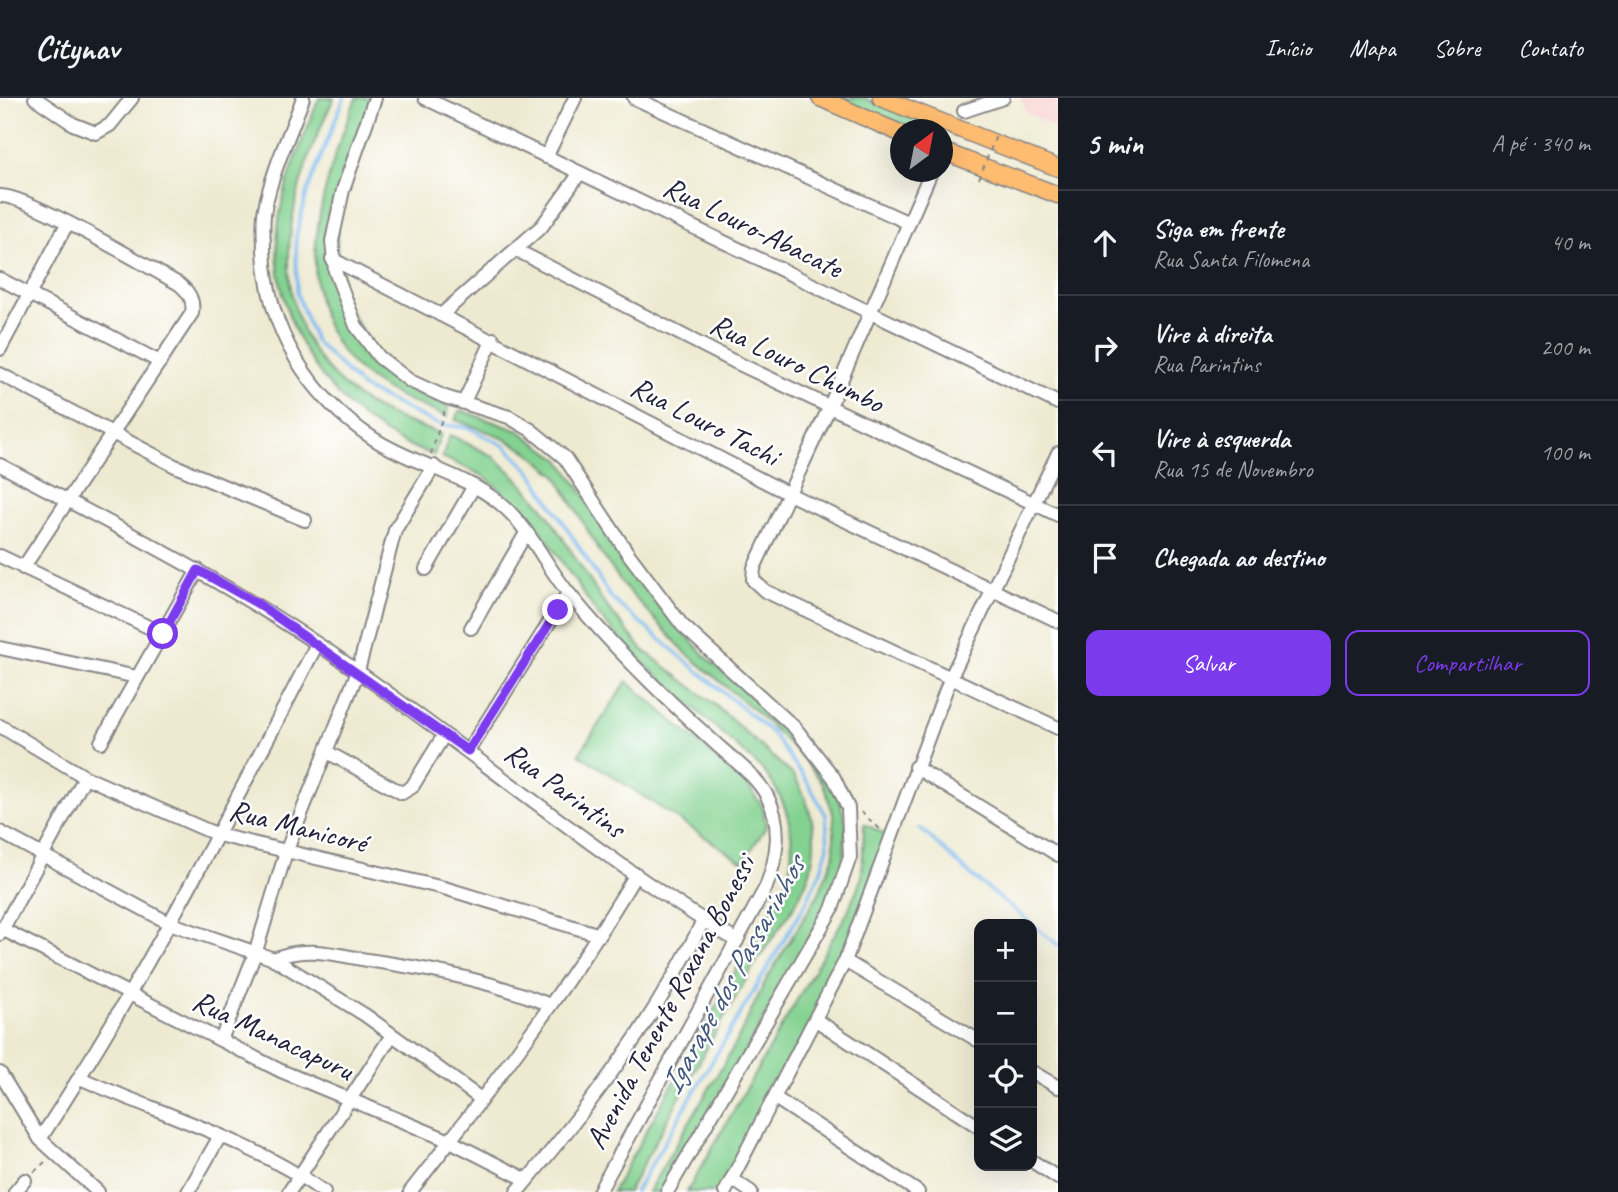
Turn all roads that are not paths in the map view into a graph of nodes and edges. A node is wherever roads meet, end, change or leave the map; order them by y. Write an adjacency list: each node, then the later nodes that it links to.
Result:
1 (35, 98): 2 (street)
2 (132, 98)
3 (303, 98): 39 (street, Avenida Tenente Roxana Bonessi)
4 (375, 98): 25 (street)
5 (425, 98): 16 (street, Rua Louro-Abacate)
6 (575, 98): 16 (street)
7 (634, 98): 23 (street)
8 (820, 98): 13 (main road)
9 (881, 98): 14 (main road)
10 (969, 98): 12 (street)
11 (1003, 98): 12 (street)
12 (964, 111): 14 (street)
13 (890, 128)
14 (957, 130): 17 (main road)
15 (953, 155): 20 (main road)
16 (546, 157): 18 (street, Rua Louro-Abacate)
17 (1058, 168)
18 (580, 173): 24 (street); 28 (street, Rua Louro-Abacate)
19 (926, 182): 23 (street)
20 (1058, 195)
21 (0, 196): 22 (street)
22 (67, 223): 27 (street); 32 (street)
23 (908, 223): 28 (street)
24 (518, 251): 29 (street); 36 (street, Rua Louro Chumbo)
25 (332, 259): 29 (street, Rua Louro Tachi); 34 (street)
26 (0, 279): 27 (street)
27 (29, 294): 31 (street); 32 (street)
28 (870, 313): 35 (street, Rua Louro-Abacate); 36 (street)
29 (441, 314): 30 (street, Rua Louro Tachi)
30 (493, 340): 34 (street); 42 (street, Rua Louro Tachi)
31 (0, 349)
32 (160, 362): 37 (street)
33 (0, 374): 37 (street)
34 (464, 402): 115 (street)
35 (1058, 404)
36 (829, 408): 42 (street); 44 (street, Rua Louro Chumbo)
37 (111, 435): 43 (street); 46 (street)
38 (1058, 453): 44 (street)
39 (432, 462): 41 (street, Avenida Tenente Roxana Bonessi); 59 (street)
40 (0, 464): 43 (street, Rua Parintins)
41 (474, 486): 47 (street, Avenida Tenente Roxana Bonessi); 50 (street)
42 (789, 494): 52 (street, Rua Louro Tachi); 61 (street)
43 (68, 500): 49 (street); 51 (street, Rua Parintins)
44 (1033, 503): 45 (street, Rua Louro Chumbo); 52 (street)
45 (1058, 515)
46 (305, 520)
47 (526, 533): 53 (street, Avenida Tenente Roxana Bonessi); 55 (street)
48 (0, 556): 49 (street)
49 (23, 568): 56 (street)
50 (426, 569)
51 (198, 570): 56 (street); 57 (street, Rua Parintins)
52 (990, 590): 54 (street, Rua Louro Tachi); 61 (street)
53 (568, 593): 66 (street); 80 (street, Avenida Tenente Roxana Bonessi)
54 (1058, 621)
55 (471, 628)
56 (163, 634): 60 (street)
57 (317, 643): 59 (street, Rua Parintins); 71 (street)
58 (0, 648): 60 (street)
59 (358, 671): 64 (street, Rua Parintins); 67 (street)
60 (137, 677): 65 (street)
61 (950, 679): 63 (street); 68 (street)
62 (0, 726): 69 (street, Rua Manicoré)
63 (1058, 728)
64 (444, 735): 66 (street, Rua Parintins); 67 (street)
65 (101, 742)
66 (468, 751): 75 (street, Rua Parintins)
67 (327, 752): 72 (street)
68 (915, 767): 73 (street); 83 (street)
69 (85, 777): 71 (street, Rua Manicoré); 74 (street)
70 (0, 832): 74 (street)
71 (218, 835): 72 (street, Rua Manicoré); 77 (street)
72 (286, 852): 79 (street, Rua Manicoré); 81 (street)
73 (1058, 855)
74 (43, 857): 77 (street); 78 (street)
75 (636, 874): 76 (street, Rua Parintins); 79 (street)
76 (703, 921): 80 (street, Rua Parintins); 105 (street)
77 (169, 923): 81 (street); 84 (street)
78 (1, 931): 84 (street, Rua Manacapuru)
79 (600, 934): 85 (street)
80 (737, 941): 114 (street, Avenida Tenente Roxana Bonessi)
81 (256, 951): 82 (street); 89 (street)
82 (274, 959): 85 (street); 87 (street)
83 (845, 961): 86 (street); 88 (street)
84 (128, 995): 89 (street, Rua Manacapuru); 92 (street)
85 (550, 1005): 95 (street)
86 (816, 1020): 94 (street); 97 (street)
87 (392, 1035): 95 (street); 96 (street)
88 (974, 1038)
89 (221, 1040): 96 (street, Rua Manacapuru)
90 (0, 1073): 99 (street)
91 (1037, 1075): 93 (street)
92 (80, 1078): 98 (street); 99 (street)
93 (1058, 1087)
94 (775, 1098): 104 (street); 118 (street)
95 (481, 1099): 100 (street)
96 (349, 1101): 100 (street, Rua Manacapuru); 102 (street)
97 (974, 1124)
98 (220, 1136): 102 (street); 109 (street)
99 (40, 1139): 108 (street)
100 (450, 1141): 105 (street, Rua Manacapuru); 112 (street)
101 (1037, 1164): 103 (street)
102 (300, 1175): 110 (street); 111 (street)
103 (1058, 1178)
104 (732, 1179): 116 (street); 117 (street)
105 (527, 1180): 113 (street)
106 (25, 1181): 107 (street)
107 (15, 1192)
108 (98, 1192)
109 (188, 1192)
110 (289, 1192)
111 (324, 1192)
112 (410, 1192)
113 (517, 1192)
114 (599, 1192)
115 (667, 1192)
116 (724, 1192)
117 (751, 1192)
118 (918, 1192)

